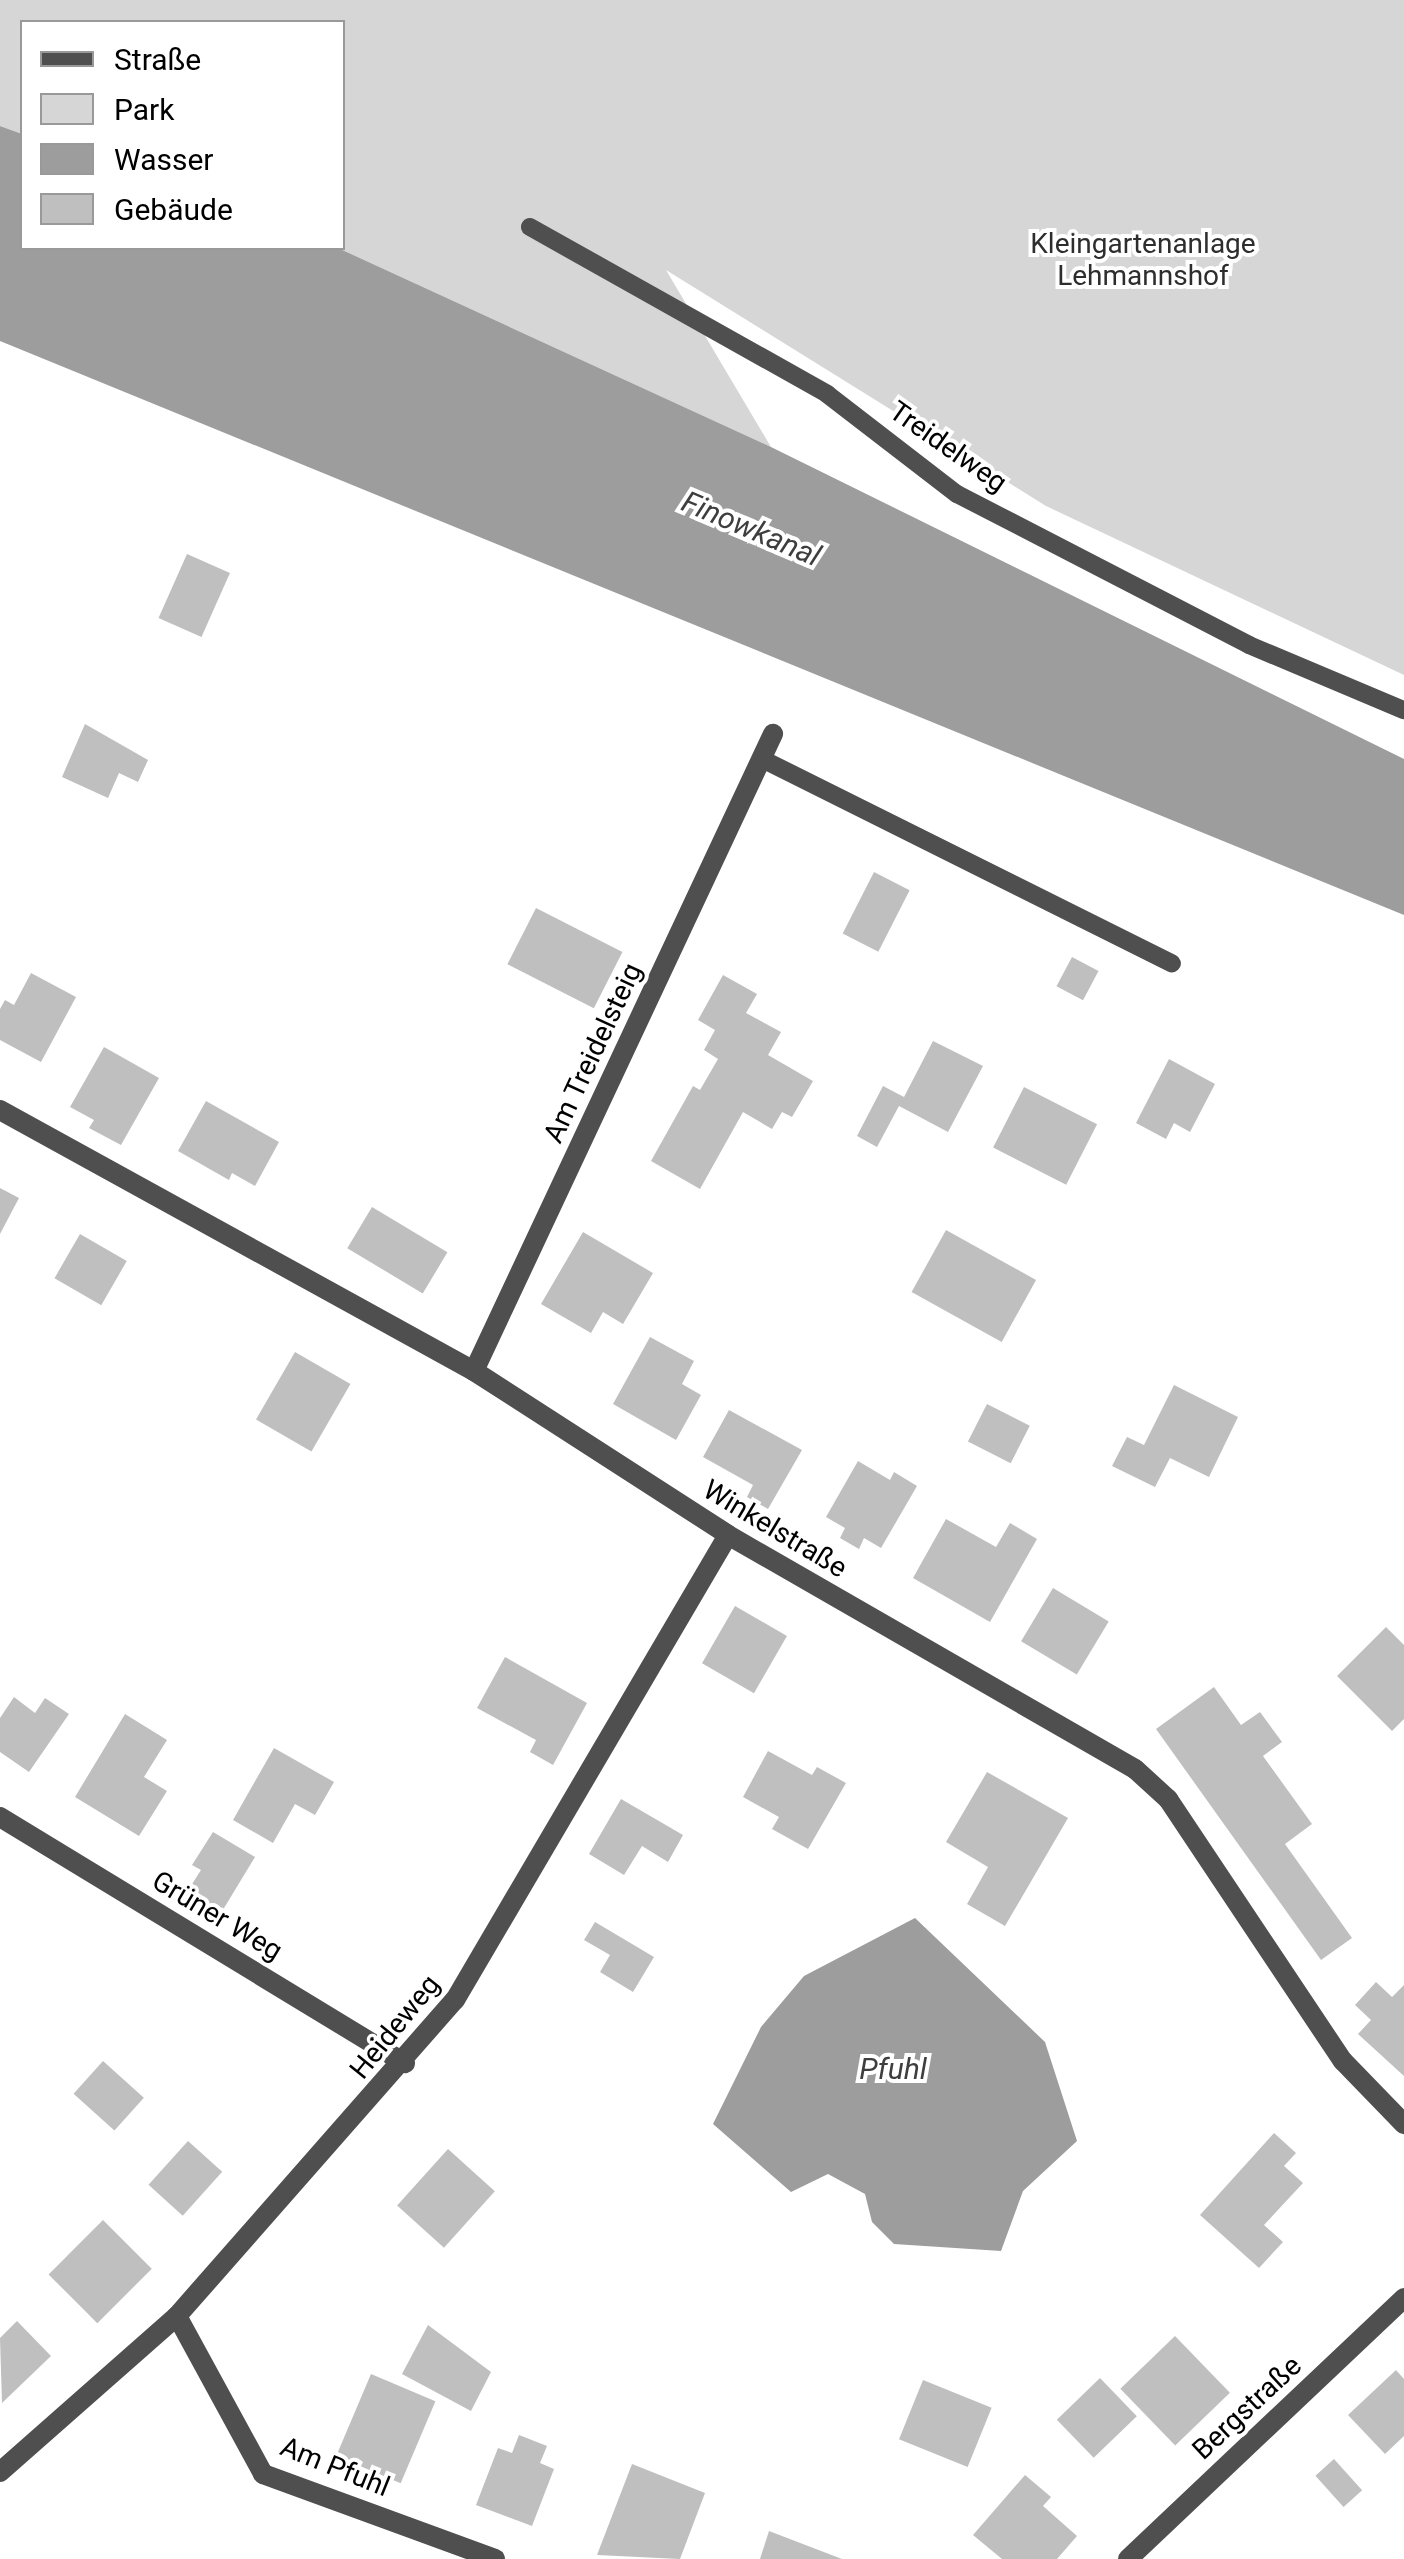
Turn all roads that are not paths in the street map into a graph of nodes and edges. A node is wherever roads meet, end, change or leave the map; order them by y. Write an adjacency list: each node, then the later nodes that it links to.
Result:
1 (530, 227): 2 (lane, Treidelweg)
2 (1404, 710)
3 (773, 734): 4 (street, Am Treidelsteig)
4 (762, 759): 5 (lane); 7 (street, Am Treidelsteig)
5 (1172, 964)
6 (0, 1110): 7 (street, Winkelstraße)
7 (474, 1371): 8 (street, Winkelstraße)
8 (728, 1535): 10 (street, Heideweg); 11 (street, Winkelstraße)
9 (0, 1816): 10 (street, Grüner Weg)
10 (406, 2063): 13 (street, Heideweg)
11 (1404, 2124)
12 (1404, 2298): 16 (street, Bergstraße)
13 (177, 2316): 14 (street, Heideweg); 15 (street, Am Pfuhl)
14 (0, 2472)
15 (496, 2559)
16 (1128, 2559)

